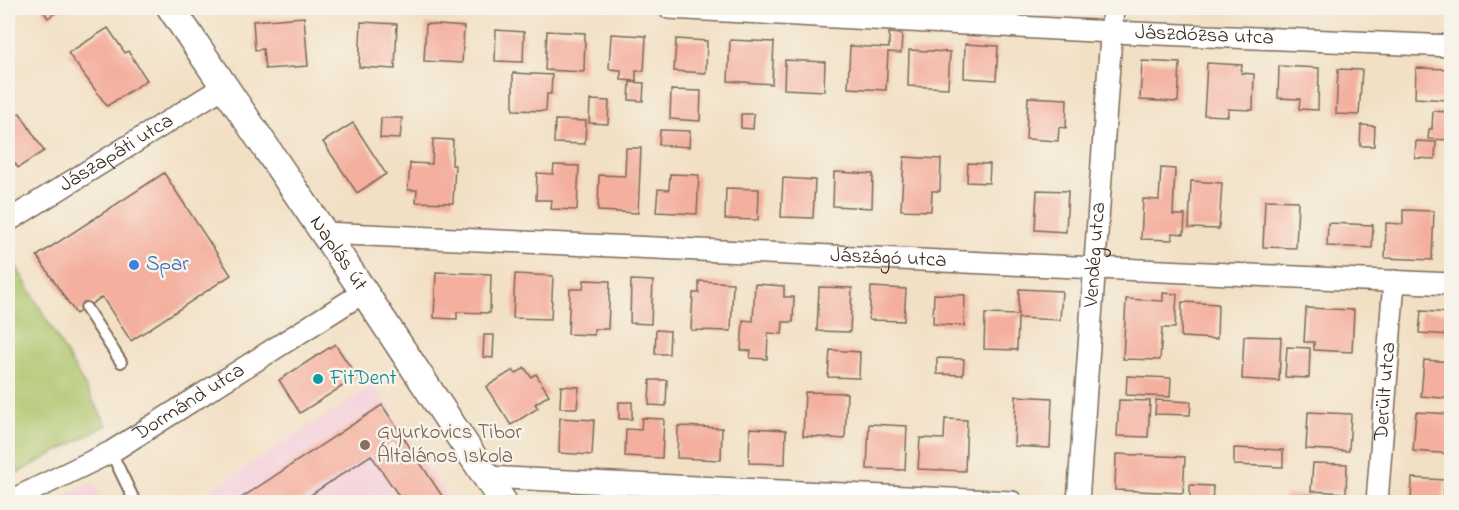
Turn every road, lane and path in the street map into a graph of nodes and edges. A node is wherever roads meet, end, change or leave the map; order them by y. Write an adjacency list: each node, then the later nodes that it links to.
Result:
1 (171, 8): 6 (street, Naplás út)
2 (669, 8): 4 (street, Jászdózsa utca)
3 (1113, 8): 4 (street, Vendég utca)
4 (1111, 32): 5 (street, Jászdózsa utca); 9 (street, Vendég utca)
5 (1452, 46)
6 (225, 86): 7 (street, Jászapáti utca); 8 (street, Naplás út)
7 (8, 221)
8 (323, 233): 9 (street, Jászágó utca); 12 (street, Naplás út)
9 (1096, 268): 10 (street, Jászágó utca); 21 (street, Vendég utca)
10 (1394, 281): 11 (street, Jászágó utca); 22 (street, Derült utca)
11 (1452, 284)
12 (364, 291): 15 (street, Dormánd utca); 16 (street, Naplás út)
13 (86, 308): 14 (lane)
14 (121, 362)
15 (111, 452): 17 (street, Dormánd utca); 18 (lane)
16 (486, 477): 19 (street, Naplás út); 20 (street)
17 (8, 502)
18 (135, 502)
19 (503, 502)
20 (1012, 502)
21 (1078, 502)
22 (1377, 502)

